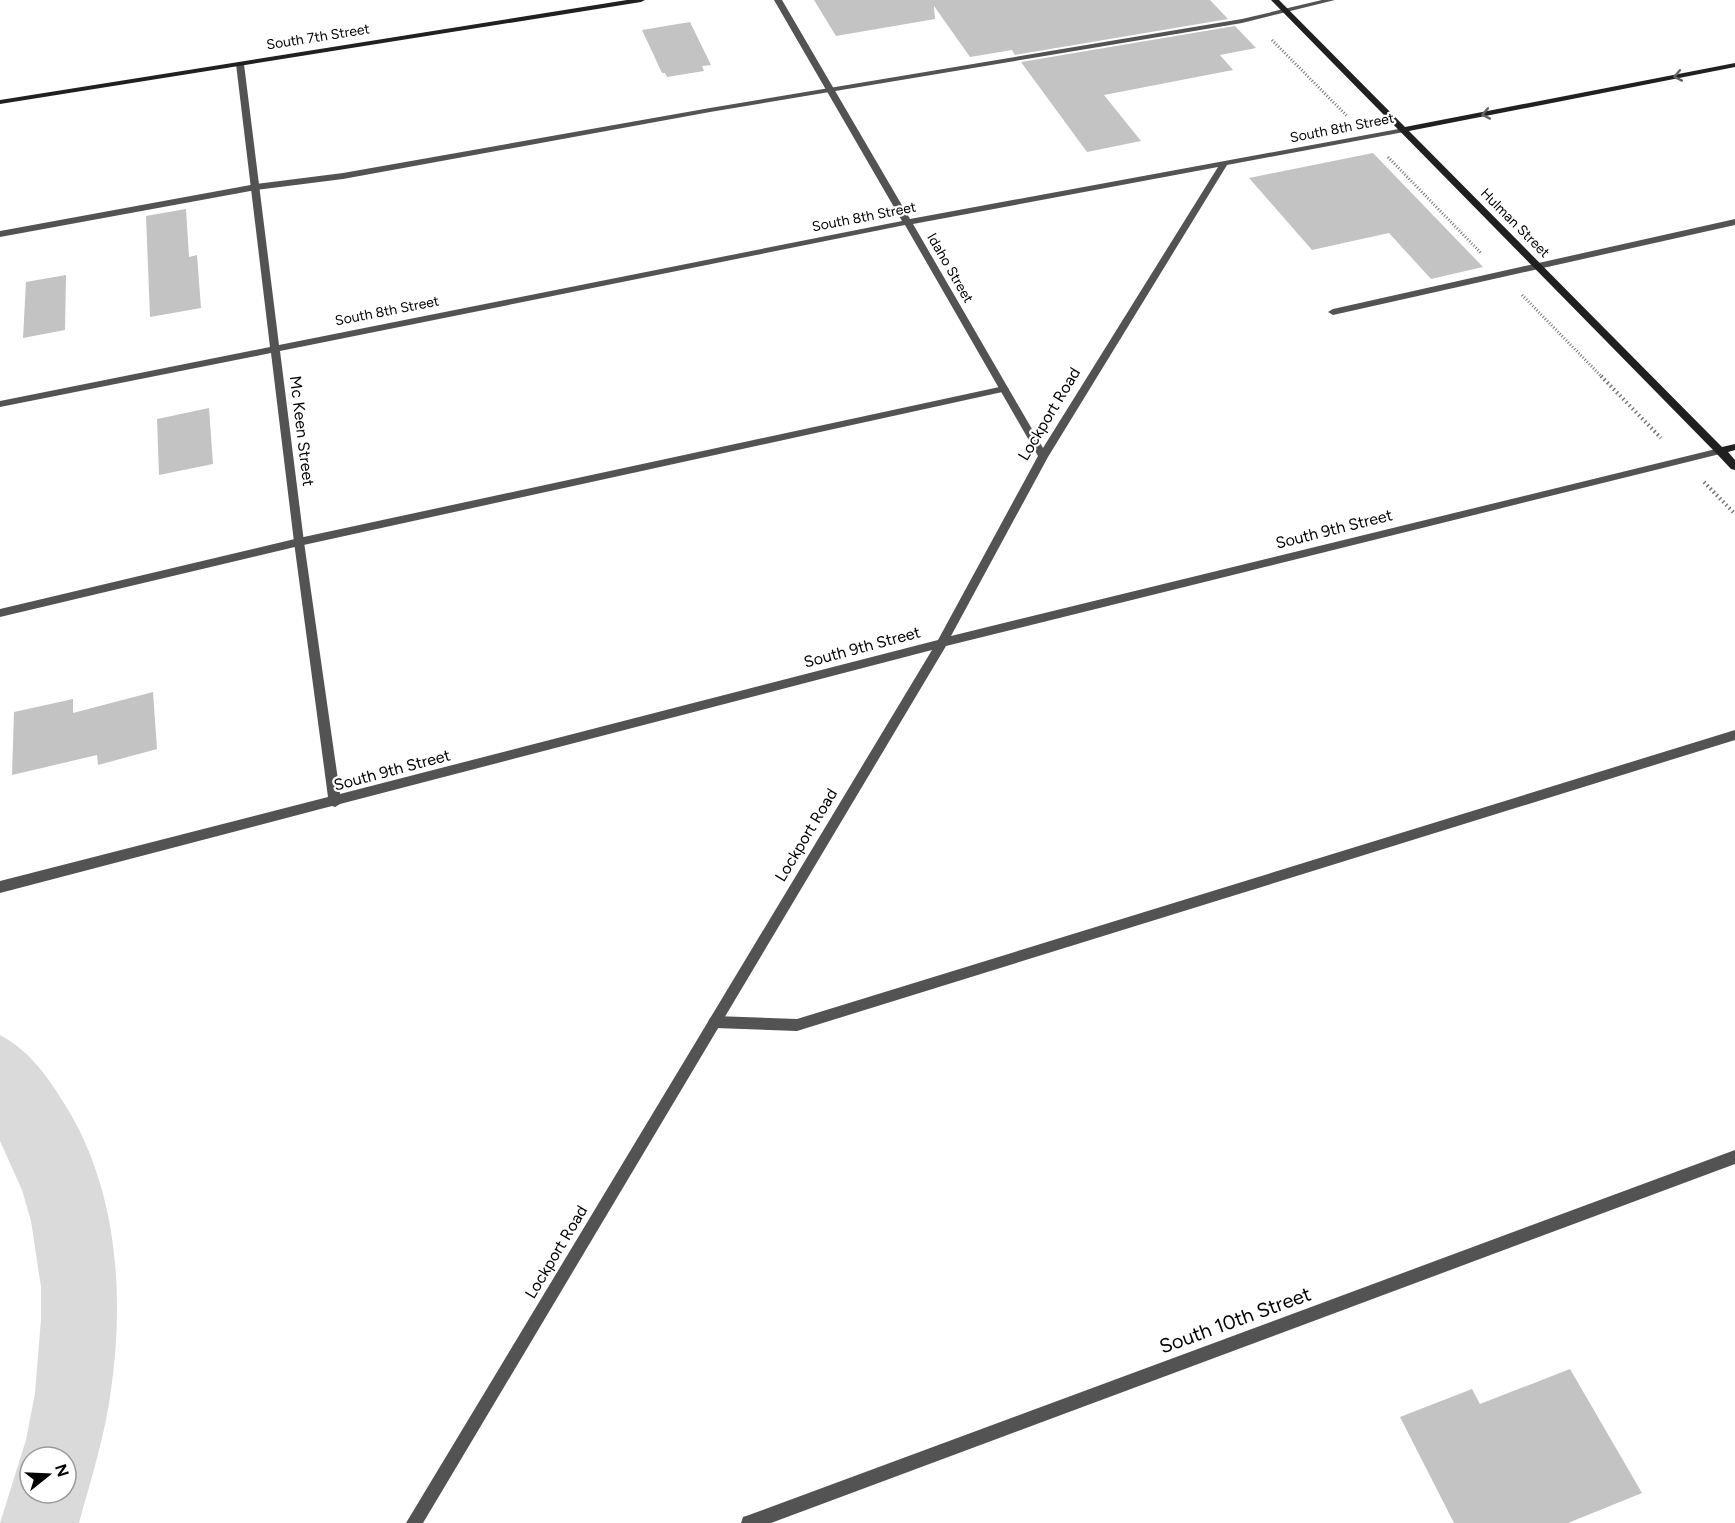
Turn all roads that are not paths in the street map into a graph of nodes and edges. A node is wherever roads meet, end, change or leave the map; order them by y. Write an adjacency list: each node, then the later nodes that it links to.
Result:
1 (641, 0): 6 (street, South 7th Street)
2 (778, 0): 8 (street, Idaho Street)
3 (1275, 0): 5 (street, Hulman Street)
4 (1331, 0): 5 (street)
5 (1284, 9): 8 (street); 10 (street, Hulman Street)
6 (240, 63): 9 (street, South 7th Street); 12 (street, Mc Keen Street)
7 (1735, 65): 10 (street, South 8th Street, one-way to 10)
8 (830, 90): 12 (street); 13 (street, Idaho Street)
9 (0, 102)
10 (1404, 130): 11 (street, South 8th Street); 16 (street, Hulman Street)
11 (1224, 164): 13 (street, South 8th Street); 23 (street, Lockport Road)
12 (256, 187): 15 (street); 18 (street, Mc Keen Street)
13 (909, 222): 18 (street, South 8th Street); 19 (street, Idaho Street)
14 (1735, 222): 16 (street)
15 (0, 234)
16 (1538, 266): 17 (street); 22 (street, Hulman Street)
17 (1333, 312)
18 (275, 347): 20 (street, South 8th Street); 25 (street, Mc Keen Street)
19 (1004, 389): 23 (street, Idaho Street); 25 (street)
20 (0, 404)
21 (1735, 447): 22 (street, South 9th Street)
22 (1720, 451): 24 (street, Hulman Street); 27 (street, South 9th Street)
23 (1043, 456): 27 (street, Lockport Road)
24 (1735, 466)
25 (299, 542): 26 (street); 29 (street, Mc Keen Street)
26 (0, 613)
27 (942, 643): 29 (street, South 9th Street); 31 (street, Lockport Road)
28 (1735, 735): 31 (street)
29 (335, 802): 30 (street, South 9th Street)
30 (0, 887)
31 (715, 1022): 33 (street, Lockport Road)
32 (1735, 1156): 34 (street, South 10th Street)
33 (414, 1523)
34 (749, 1523)

